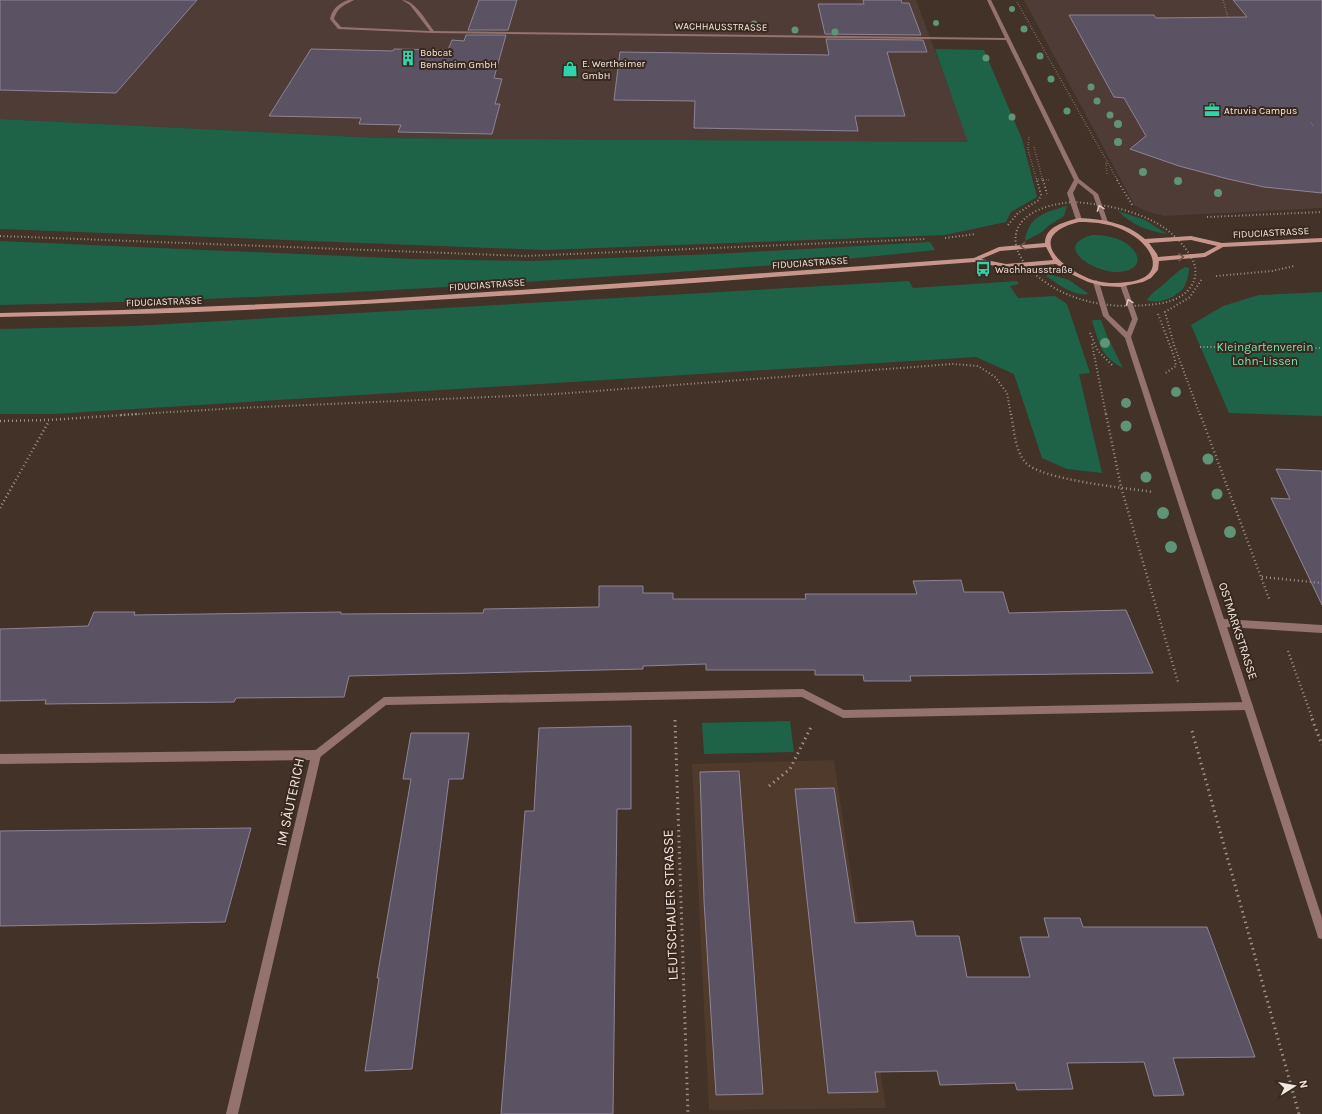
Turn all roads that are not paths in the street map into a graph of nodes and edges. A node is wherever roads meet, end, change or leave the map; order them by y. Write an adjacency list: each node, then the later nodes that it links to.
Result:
1 (352, 0): 4 (street, WACHHAUSSTRASSE)
2 (404, 0): 4 (street)
3 (989, 0): 5 (street)
4 (432, 32): 5 (street, WACHHAUSSTRASSE)
5 (1008, 39): 6 (street)
6 (1077, 180): 7 (street); 8 (street, one-way to 6)
7 (1079, 220): 8 (main road); 12 (main road)
8 (1105, 222): 10 (main road)
9 (1322, 240): 11 (main road, FIDUCIASTRASSE)
10 (1145, 241): 11 (main road, FIDUCIASTRASSE); 13 (main road)
11 (1222, 244): 13 (main road, FIDUCIASTRASSE, one-way to 11)
12 (1048, 245): 14 (main road, FIDUCIASTRASSE, one-way to 14); 15 (main road)
13 (1157, 258): 17 (main road)
14 (975, 260): 15 (main road, FIDUCIASTRASSE); 18 (main road, FIDUCIASTRASSE)
15 (1057, 262): 16 (main road)
16 (1096, 282): 17 (main road); 19 (street, OSTMARKSTRASSE)
17 (1122, 285): 19 (street, one-way to 17)
18 (0, 315)
19 (1128, 337): 20 (street, OSTMARKSTRASSE)
20 (1221, 623): 21 (street); 22 (street, OSTMARKSTRASSE)
21 (1322, 629)
22 (1248, 706): 23 (street); 25 (street, OSTMARKSTRASSE)
23 (316, 755): 24 (street, IM SÄUTERICH); 26 (street, IM SÄUTERICH)
24 (0, 759)
25 (1322, 934)
26 (232, 1114)

